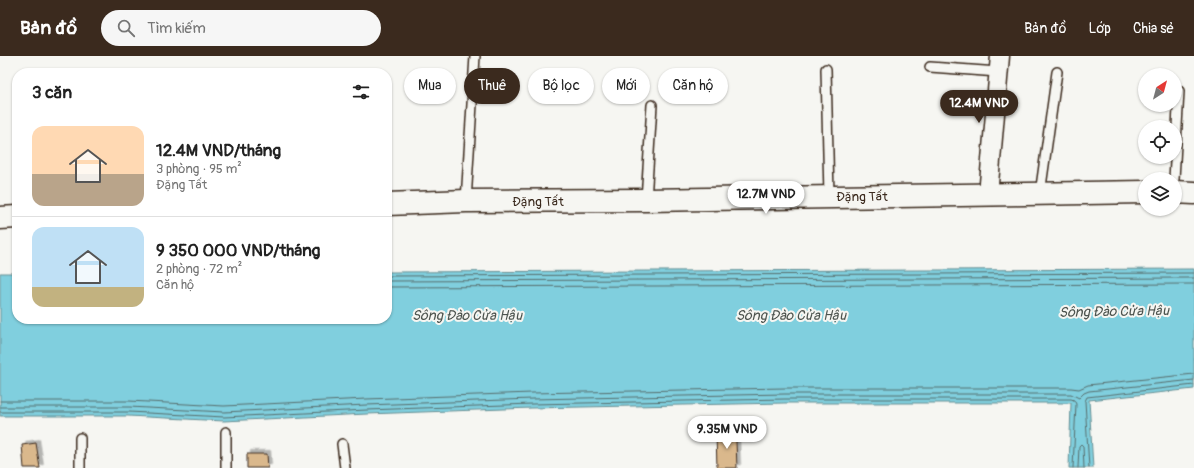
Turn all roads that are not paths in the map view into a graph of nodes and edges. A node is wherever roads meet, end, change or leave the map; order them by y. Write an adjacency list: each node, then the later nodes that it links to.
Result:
1 (475, 56): 16 (lane)
2 (999, 64): 3 (lane); 12 (street)
3 (930, 67)
4 (826, 69): 14 (lane)
5 (1057, 72): 13 (lane)
6 (652, 105): 15 (lane)
7 (1178, 112): 8 (lane)
8 (1174, 172)
9 (1138, 192): 13 (street, Đặng Tất)
10 (1182, 192): 11 (street)
11 (1194, 193)
12 (988, 195): 13 (street, Đặng Tất); 14 (street, Đặng Tất)
13 (1039, 195)
14 (829, 196): 15 (street, Đặng Tất)
15 (646, 200): 16 (street, Đặng Tất)
16 (466, 201): 17 (street, Đặng Tất)
17 (392, 204)
18 (12, 217): 19 (street)
19 (0, 218)
20 (226, 432): 24 (lane)
21 (80, 438): 23 (lane)
22 (342, 444): 25 (lane)
23 (80, 468)
24 (226, 468)
25 (345, 468)

